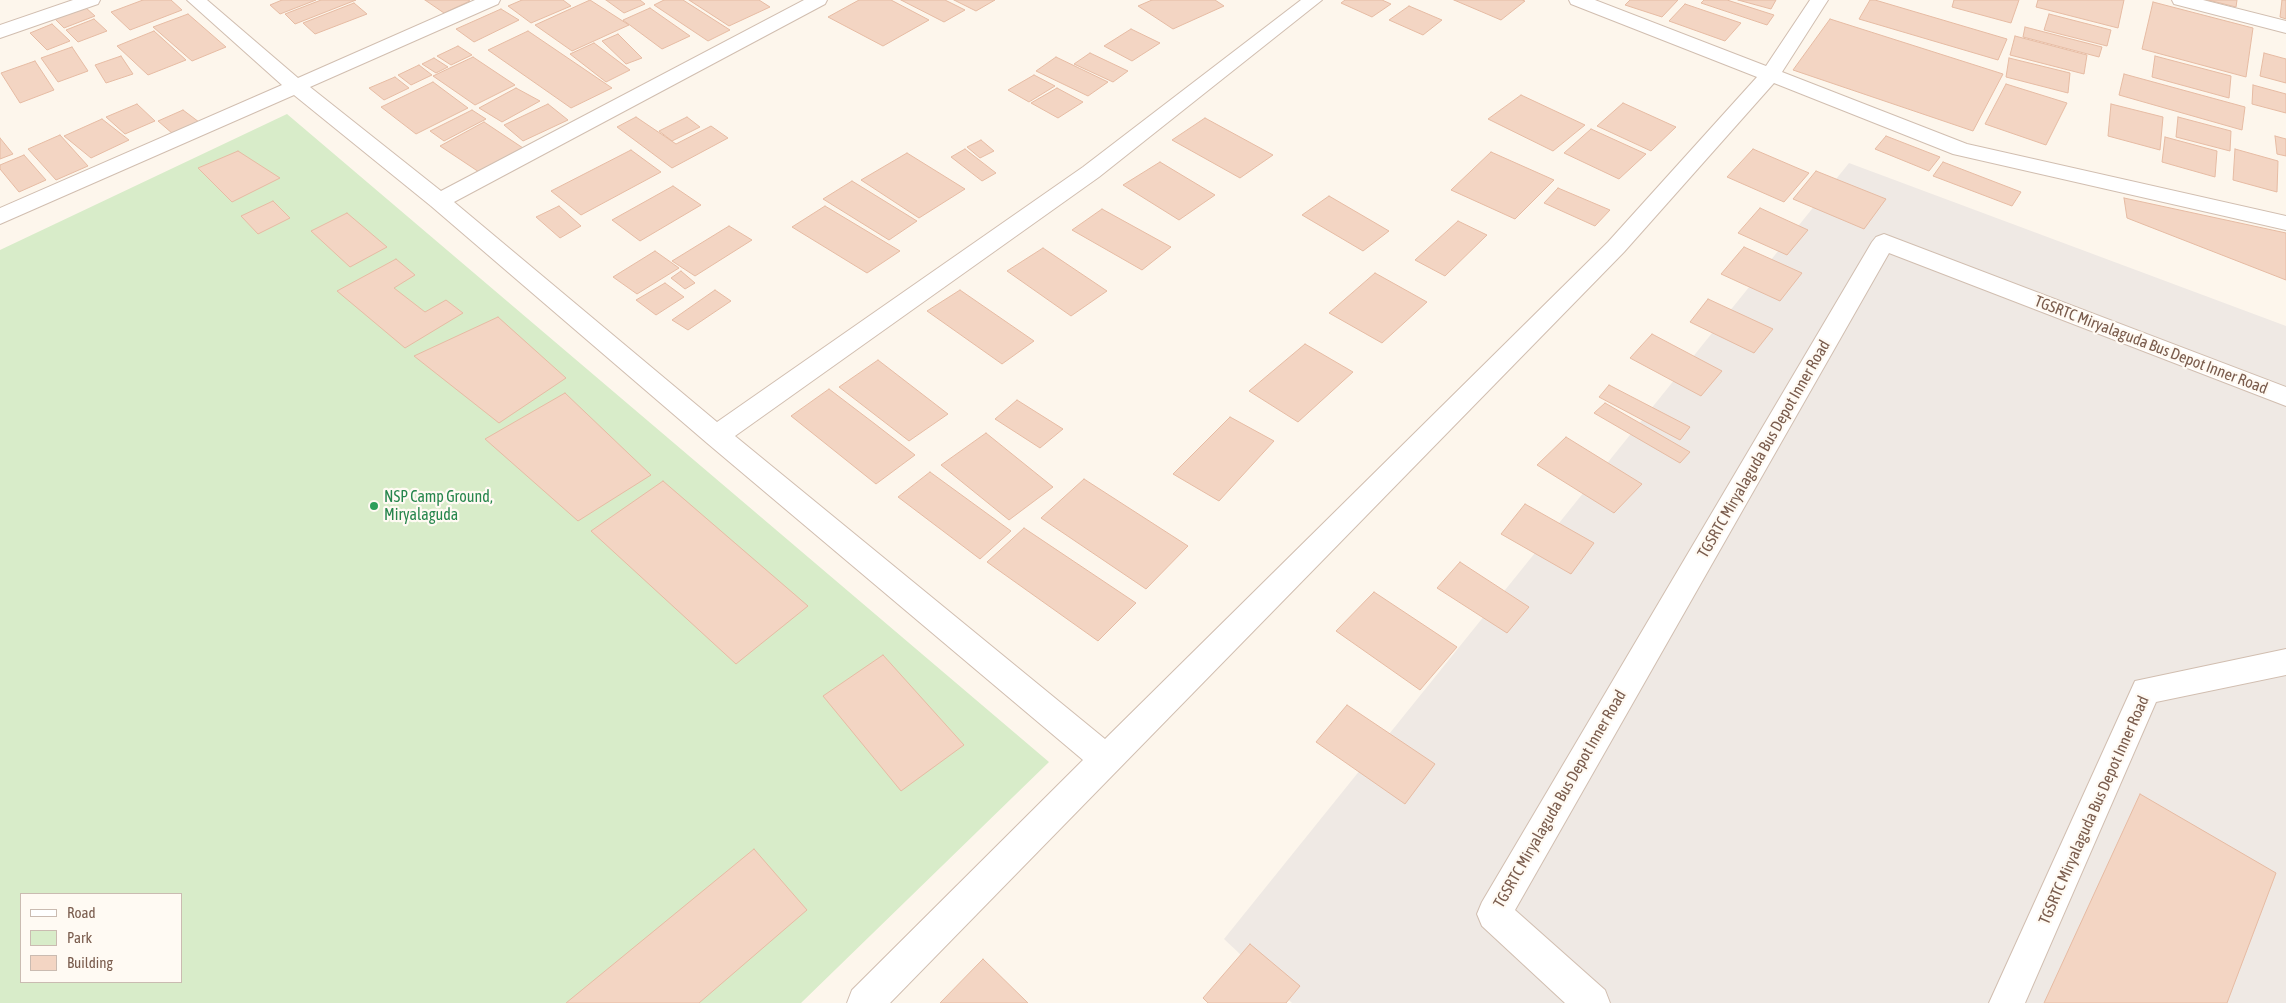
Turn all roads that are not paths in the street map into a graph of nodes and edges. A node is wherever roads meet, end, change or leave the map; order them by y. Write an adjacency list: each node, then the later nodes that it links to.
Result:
1 (90, 0): 10 (street)
2 (196, 0): 12 (street)
3 (491, 0): 12 (street)
4 (818, 0): 13 (street)
5 (1313, 0): 17 (street)
6 (1578, 0): 11 (street)
7 (1819, 0): 11 (street)
8 (2181, 0): 9 (street)
9 (2286, 26)
10 (0, 32)
11 (1770, 75): 15 (street); 19 (street)
12 (296, 86): 13 (street); 14 (street)
13 (439, 201): 17 (street)
14 (0, 217)
15 (2286, 222)
16 (2286, 396): 21 (street, TGSRTC Miryalaguda Bus Depot Inner Road)
17 (716, 436): 19 (street)
18 (2286, 662): 22 (street, TGSRTC Miryalaguda Bus Depot Inner Road)
19 (1106, 759): 20 (street)
20 (865, 1003)
21 (1592, 1003)
22 (2007, 1003)

